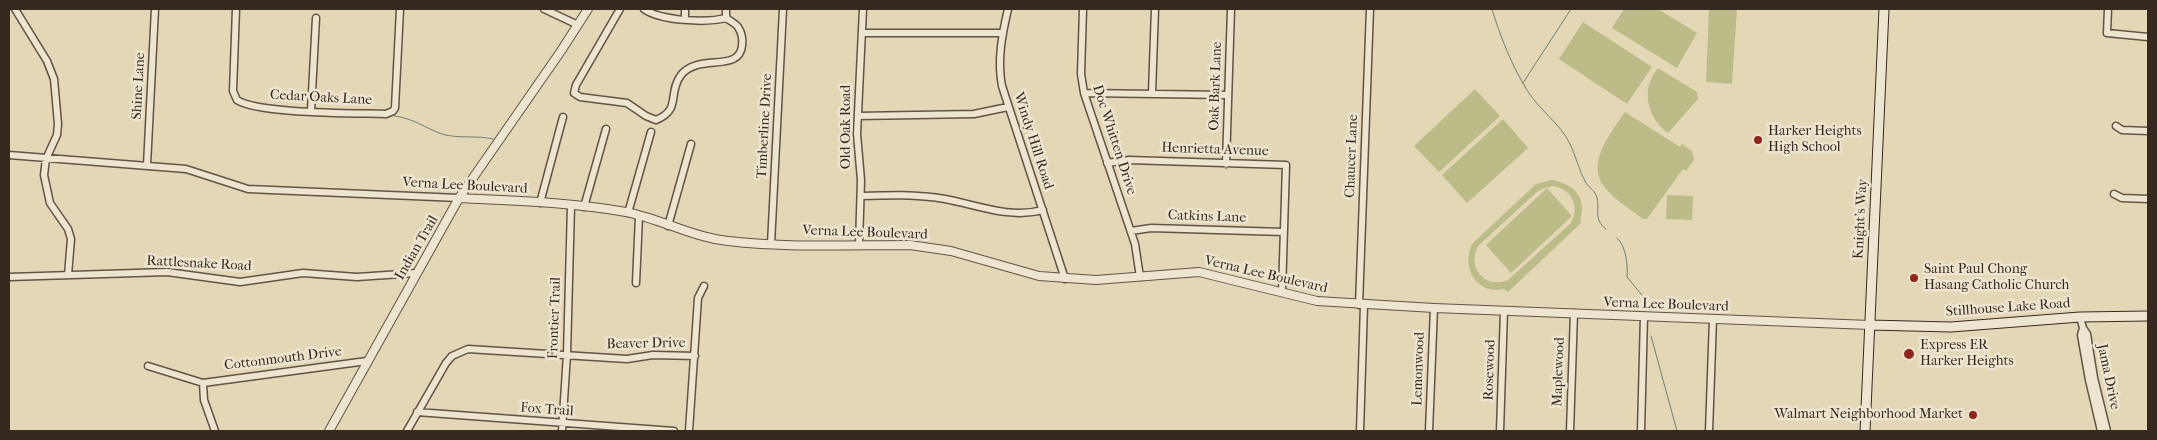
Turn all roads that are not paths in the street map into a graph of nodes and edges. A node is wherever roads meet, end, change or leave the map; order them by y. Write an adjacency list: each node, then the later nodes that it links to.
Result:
1 (15, 9): 40 (street)
2 (155, 9): 43 (street, Shine Lane)
3 (236, 9): 31 (street, Cedar Oaks Lane)
4 (400, 9): 31 (street, Cedar Oaks Lane)
5 (544, 9): 23 (street)
6 (588, 9): 23 (street, Indian Trail)
7 (620, 9): 21 (street)
8 (644, 9): 22 (street)
9 (685, 9): 22 (street)
10 (726, 9): 21 (street)
11 (783, 9): 57 (street, Timberline Drive)
12 (863, 9): 24 (street, Old Oak Road)
13 (1008, 9): 25 (street, Windy Hill Road)
14 (1083, 9): 27 (street, Doc Whitten Drive)
15 (1155, 9): 28 (street)
16 (1231, 9): 29 (street, Oak Bark Lane)
17 (1370, 9): 67 (street, Chaucer Lane)
18 (1884, 9): 75 (main road, Knight's Way)
19 (2108, 9): 26 (street)
20 (316, 18): 31 (street)
21 (726, 18): 22 (street)
22 (684, 19)
23 (578, 25): 46 (street, Indian Trail)
24 (862, 33): 25 (street); 32 (street, Old Oak Road)
25 (1002, 33): 30 (street, Windy Hill Road)
26 (2148, 37)
27 (1084, 93): 28 (street); 41 (street, Doc Whitten Drive)
28 (1152, 93): 29 (street)
29 (1228, 96): 42 (street, Oak Bark Lane)
30 (1008, 107): 32 (street); 51 (street, Windy Hill Road)
31 (311, 111)
32 (858, 116): 45 (street, Old Oak Road)
33 (563, 117): 48 (street)
34 (2116, 126): 36 (street)
35 (606, 129): 50 (street)
36 (2148, 131)
37 (651, 132): 52 (street)
38 (691, 144): 54 (street)
39 (9, 155): 40 (street, Verna Lee Boulevard)
40 (46, 159): 43 (street, Verna Lee Boulevard); 60 (street)
41 (1107, 162): 42 (street, Henrietta Avenue); 55 (street, Doc Whitten Drive)
42 (1226, 164): 56 (street, Henrietta Avenue)
43 (147, 165): 46 (street, Verna Lee Boulevard)
44 (2114, 194): 47 (street)
45 (861, 196): 51 (street); 58 (street, Old Oak Road)
46 (460, 198): 48 (street, Verna Lee Boulevard); 59 (street, Indian Trail)
47 (2148, 199)
48 (540, 203): 49 (street, Verna Lee Boulevard)
49 (571, 206): 50 (street, Verna Lee Boulevard); 77 (street, Frontier Trail)
50 (584, 207): 52 (street, Verna Lee Boulevard)
51 (1043, 210): 63 (street, Windy Hill Road)
52 (628, 212): 53 (street, Verna Lee Boulevard)
53 (639, 216): 54 (street, Verna Lee Boulevard); 64 (street)
54 (668, 226): 57 (street, Verna Lee Boulevard)
55 (1130, 231): 56 (street, Catkins Lane); 62 (street, Doc Whitten Drive)
56 (1284, 232): 66 (street, Henrietta Avenue)
57 (771, 244): 58 (street, Verna Lee Boulevard)
58 (859, 245): 63 (street, Verna Lee Boulevard)
59 (416, 273): 60 (street, Rattlesnake Road); 79 (street, Indian Trail)
60 (68, 275): 61 (street, Rattlesnake Road)
61 (9, 277)
62 (1140, 277): 63 (street, Verna Lee Boulevard); 66 (street, Verna Lee Boulevard)
63 (1066, 279)
64 (636, 283)
65 (704, 286): 78 (street)
66 (1282, 292): 67 (street, Verna Lee Boulevard)
67 (1362, 305): 68 (street, Verna Lee Boulevard); 90 (street, Chaucer Lane)
68 (1434, 308): 69 (street, Verna Lee Boulevard); 91 (street, Lemonwood)
69 (1504, 311): 70 (street, Verna Lee Boulevard); 92 (street, Rosewood)
70 (1574, 313): 71 (street, Verna Lee Boulevard); 93 (street, Maplewood)
71 (1644, 316): 74 (street, Verna Lee Boulevard); 94 (street)
72 (2148, 316): 73 (main road, Stillhouse Lake Road)
73 (2080, 317): 75 (main road, Stillhouse Lake Road); 76 (street, Jama Drive)
74 (1713, 319): 75 (street, Verna Lee Boulevard); 95 (street)
75 (1870, 325): 96 (main road, Knight's Way)
76 (2083, 328): 97 (street, Jama Drive); 98 (street, Jama Drive)
77 (567, 354): 78 (street, Beaver Drive); 82 (street, Beaver Drive); 83 (street, Frontier Trail)
78 (695, 356): 89 (street)
79 (367, 361): 81 (street, Cottonmouth Drive); 85 (street, Indian Trail)
80 (148, 366): 81 (street)
81 (203, 382): 84 (street)
82 (417, 412): 83 (street, Fox Trail); 86 (street, Beaver Drive)
83 (562, 424): 87 (street, Frontier Trail); 88 (street, Fox Trail)
84 (215, 431)
85 (329, 431)
86 (407, 431)
87 (562, 431)
88 (674, 431)
89 (689, 431)
90 (1360, 431)
91 (1429, 431)
92 (1500, 431)
93 (1570, 431)
94 (1641, 431)
95 (1709, 431)
96 (1865, 431)
97 (2101, 431)
98 (2107, 431)

